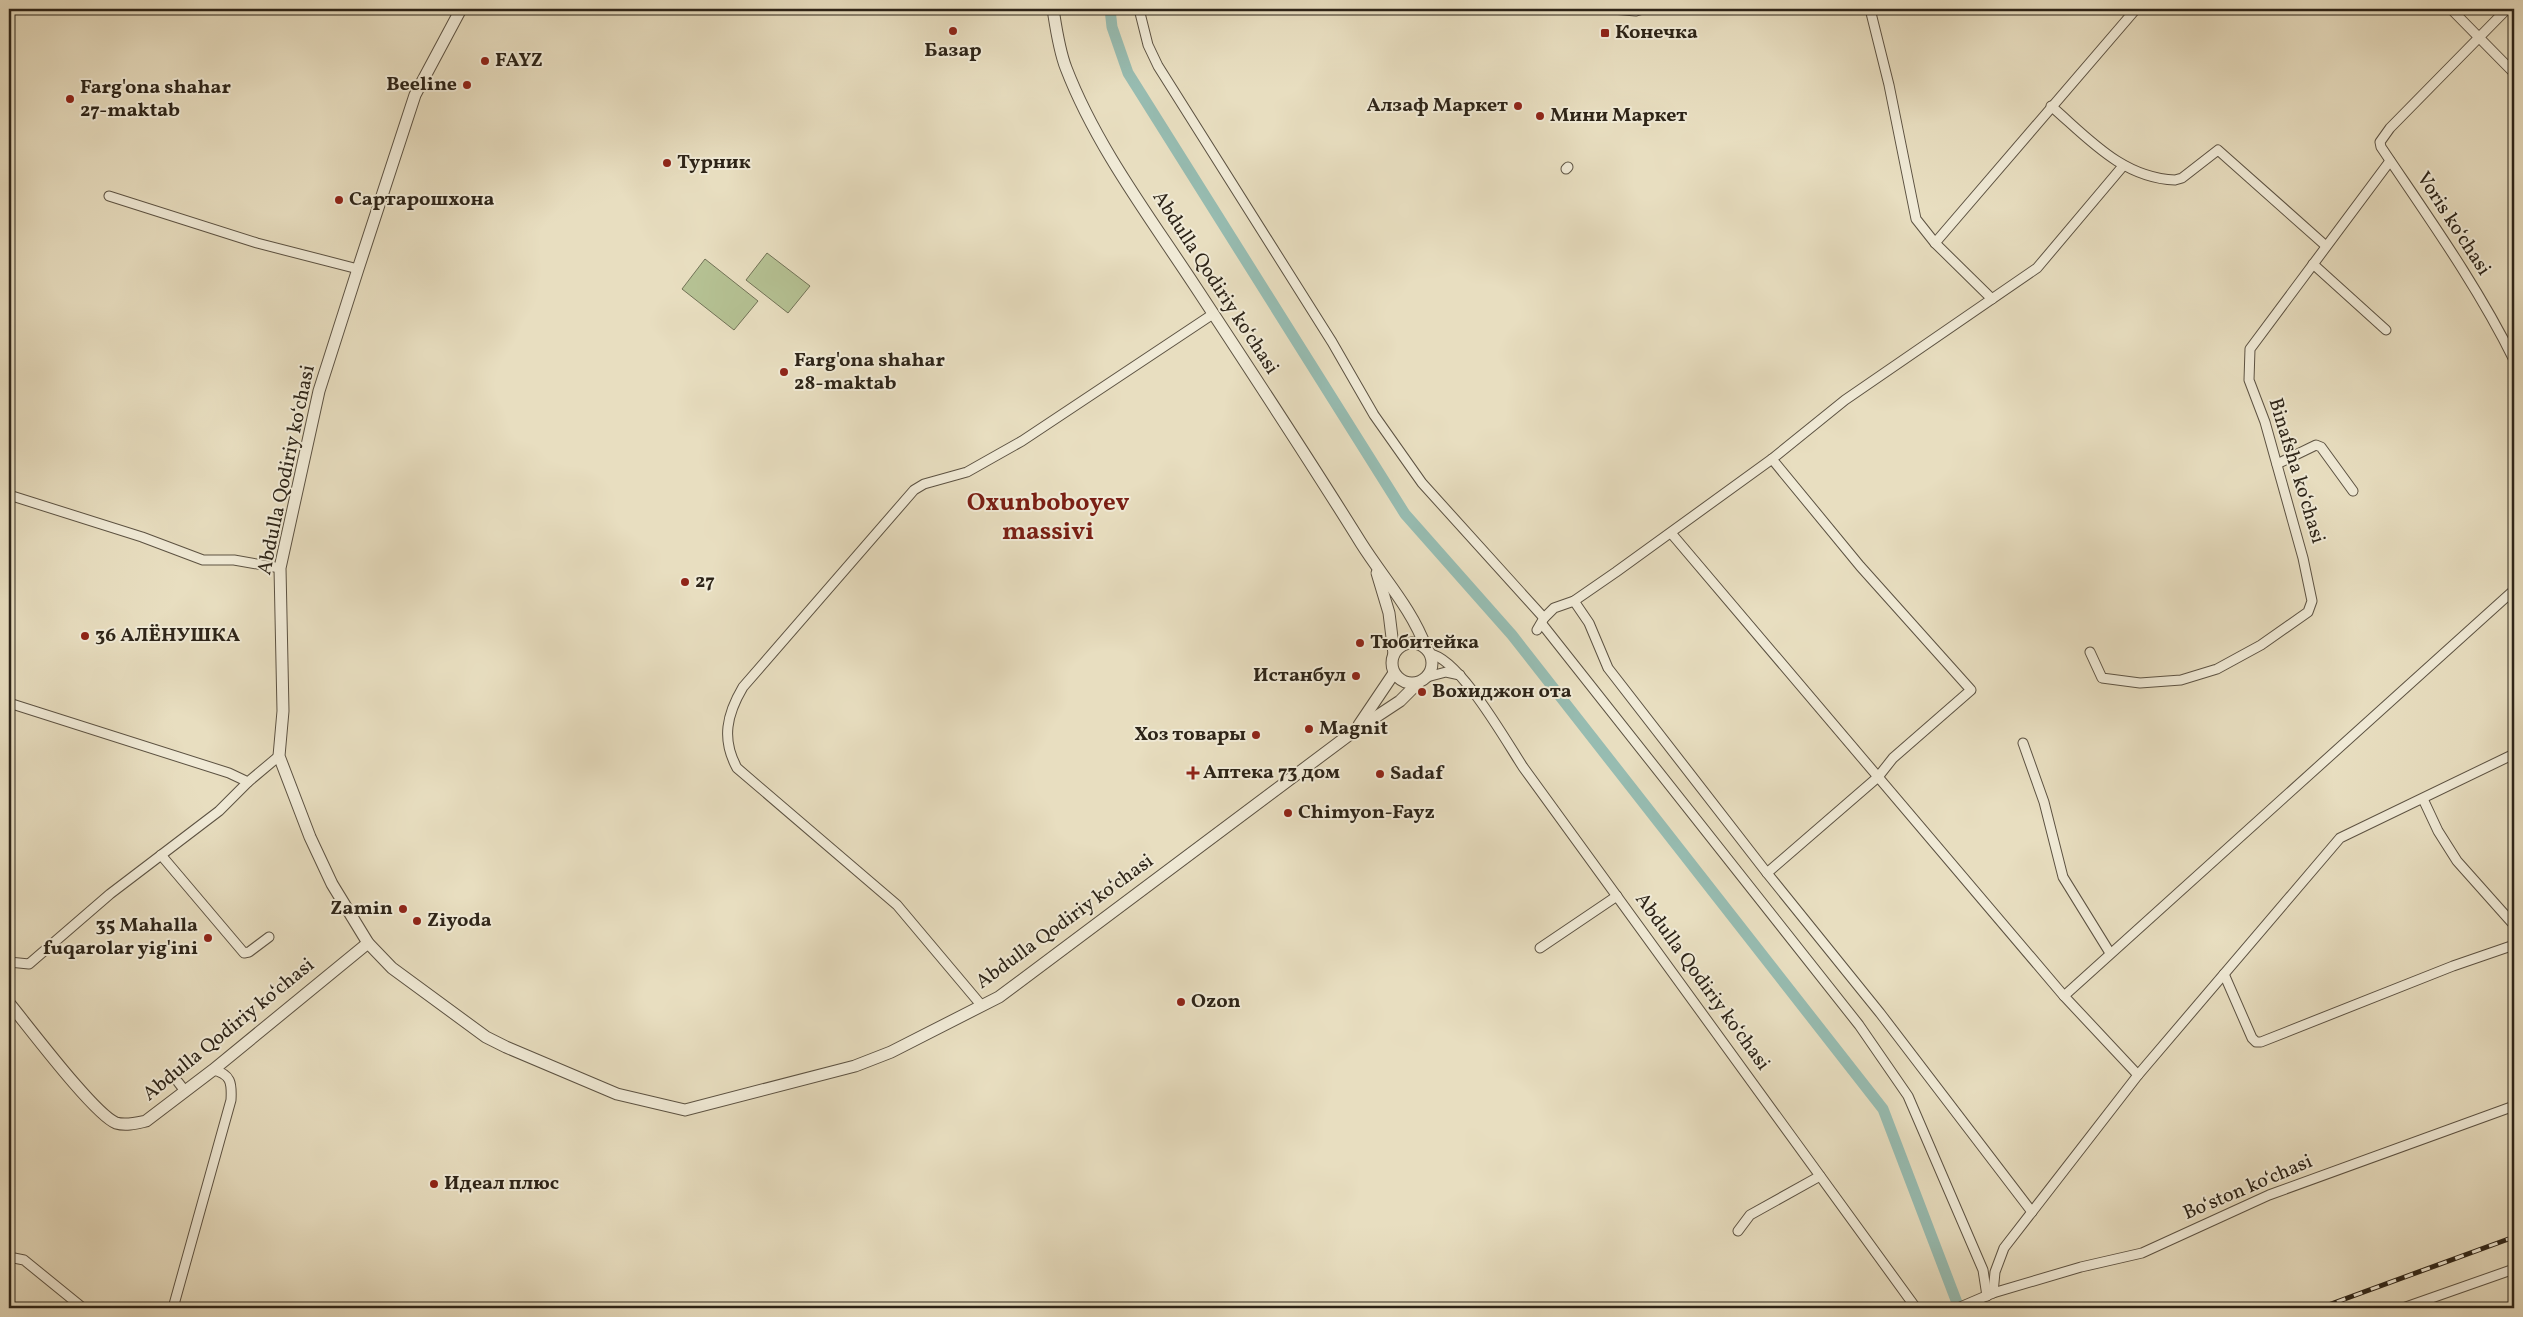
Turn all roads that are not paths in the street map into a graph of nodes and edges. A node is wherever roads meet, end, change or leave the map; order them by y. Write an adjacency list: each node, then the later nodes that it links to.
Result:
1 (461, 9): 19 (street, Abdulla Qodiriy koʻchasi)
2 (1054, 9): 21 (street, Abdulla Qodiriy koʻchasi)
3 (1139, 9): 33 (street)
4 (1612, 9): 5 (street)
5 (1643, 9)
6 (1870, 9): 16 (street)
7 (2136, 9): 12 (street)
8 (2451, 9): 10 (street)
9 (2507, 9): 10 (street)
10 (2478, 36): 11 (street); 13 (street, Voris koʻchasi)
11 (2514, 73)
12 (2051, 106): 14 (street); 16 (street)
13 (2390, 161): 17 (street, Binafsha koʻchasi); 23 (street, Voris koʻchasi)
14 (2122, 166): 17 (street); 20 (street)
15 (110, 196): 19 (street)
16 (1935, 243): 20 (street)
17 (2326, 246): 18 (street, Binafsha koʻchasi)
18 (2313, 264): 22 (street); 25 (street, Binafsha koʻchasi)
19 (358, 269): 30 (street, Abdulla Qodiriy koʻchasi)
20 (1992, 299): 24 (street)
21 (1213, 314): 29 (street, Abdulla Qodiriy koʻchasi); 61 (street)
22 (2386, 330)
23 (2514, 360)
24 (1772, 459): 28 (street); 45 (street)
25 (2277, 464): 26 (street); 35 (street, Binafsha koʻchasi)
26 (2354, 491)
27 (9, 495): 30 (street)
28 (1671, 533): 32 (street); 45 (street)
29 (1374, 564): 34 (street, Abdulla Qodiriy koʻchasi); 36 (street, Abdulla Qodiriy koʻchasi)
30 (280, 568): 44 (street, Abdulla Qodiriy koʻchasi)
31 (2514, 590): 56 (street)
32 (1574, 601): 33 (street); 49 (street)
33 (1541, 624): 70 (street)
34 (1428, 651): 36 (street, Abdulla Qodiriy koʻchasi); 38 (street, Abdulla Qodiriy koʻchasi); 39 (street)
35 (2090, 652)
36 (1394, 654): 37 (street, Abdulla Qodiriy koʻchasi)
37 (1394, 673): 39 (street); 41 (street, Abdulla Qodiriy koʻchasi)
38 (1460, 675): 39 (street); 50 (street, Abdulla Qodiriy koʻchasi)
39 (1422, 680): 41 (street, Abdulla Qodiriy koʻchasi)
40 (9, 703): 46 (street)
41 (1355, 730): 61 (street, Abdulla Qodiriy koʻchasi)
42 (2023, 743): 56 (street)
43 (2514, 754): 47 (street)
44 (279, 756): 46 (street); 53 (street, Abdulla Qodiriy koʻchasi)
45 (1878, 777): 49 (street); 59 (street)
46 (248, 782): 48 (street)
47 (2423, 798): 51 (street); 58 (street)
48 (161, 855): 52 (street); 57 (street)
49 (1767, 873): 66 (street)
50 (1617, 896): 55 (street); 65 (street, Abdulla Qodiriy koʻchasi)
51 (2514, 925)
52 (268, 937)
53 (368, 943): 61 (street, Abdulla Qodiriy koʻchasi); 62 (street, Abdulla Qodiriy koʻchasi)
54 (2514, 945): 58 (street)
55 (1540, 948)
56 (2110, 954): 59 (street)
57 (9, 962)
58 (2224, 974): 63 (street)
59 (2064, 996): 63 (street)
60 (9, 1003): 62 (street, Abdulla Qodiriy koʻchasi)
61 (982, 1006)
62 (213, 1070): 72 (street)
63 (2138, 1075): 66 (street)
64 (2514, 1106): 70 (street, Boʻston koʻchasi)
65 (1820, 1176): 67 (street); 73 (street, Abdulla Qodiriy koʻchasi)
66 (2032, 1212): 70 (street)
67 (1738, 1231)
68 (9, 1257): 71 (street)
69 (2514, 1268): 75 (street)
70 (1990, 1295): 74 (street, Boʻston koʻchasi)
71 (83, 1308)
72 (173, 1308)
73 (1916, 1308)
74 (1958, 1308)
75 (2403, 1308)

